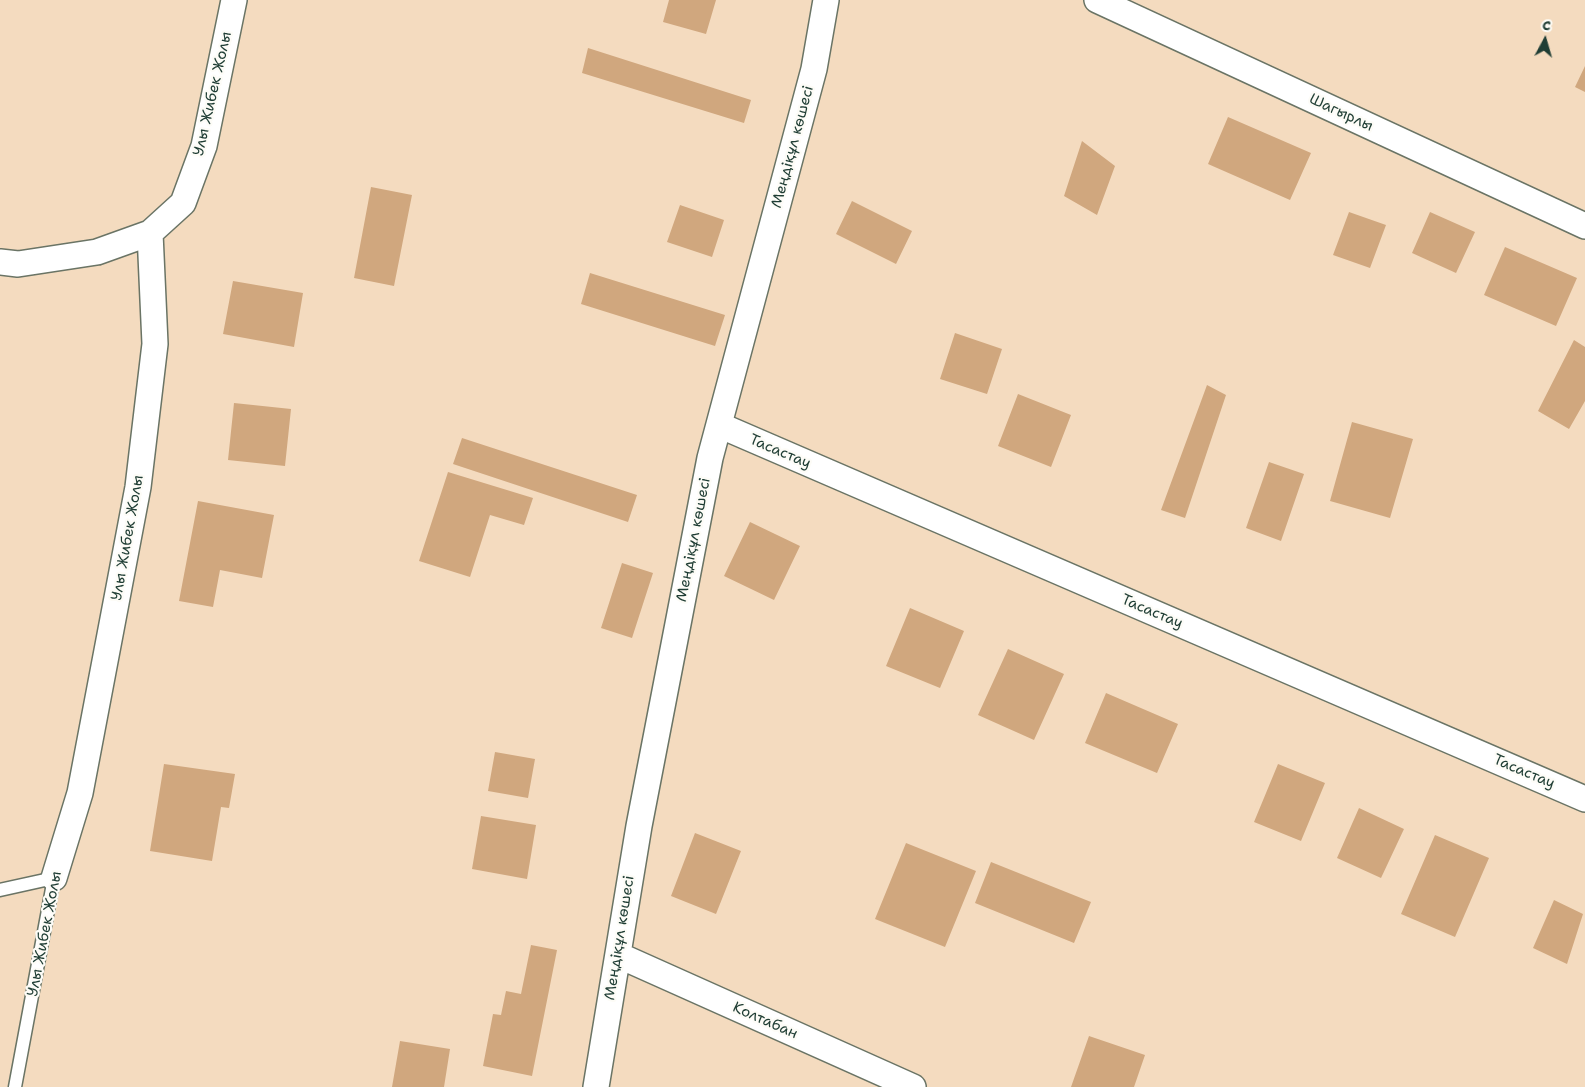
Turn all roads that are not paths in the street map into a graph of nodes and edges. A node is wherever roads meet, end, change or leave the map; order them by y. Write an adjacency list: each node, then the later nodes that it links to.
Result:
1 (234, 0): 5 (street, Улы Жибек Жолы)
2 (826, 0): 7 (street, Меңдіқұл көшесі)
3 (1097, 0): 4 (street, Шагырлы)
4 (1585, 226)
5 (150, 233): 6 (street); 9 (street, Улы Жибек Жолы)
6 (0, 262)
7 (719, 425): 8 (street, Тасастау); 11 (street, Меңдіқұл көшесі)
8 (1585, 799)
9 (54, 878): 10 (lane); 12 (lane, Улы Жибек Жолы)
10 (0, 890)
11 (618, 955): 13 (street, Меңдіқұл көшесі); 14 (street, Колтабан)
12 (15, 1087)
13 (596, 1087)
14 (913, 1087)

